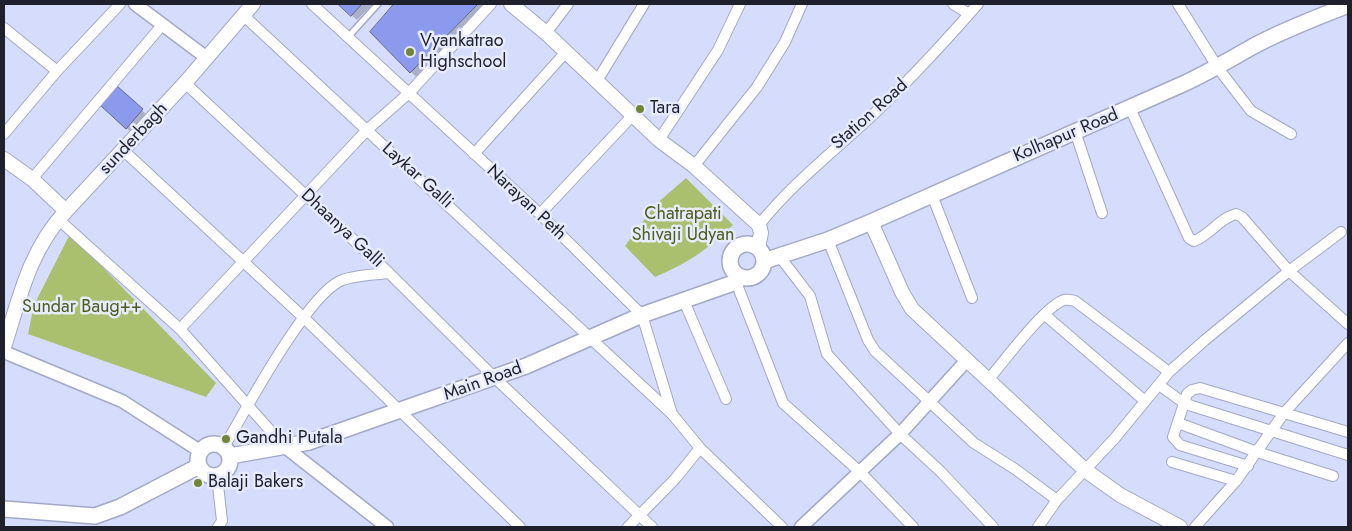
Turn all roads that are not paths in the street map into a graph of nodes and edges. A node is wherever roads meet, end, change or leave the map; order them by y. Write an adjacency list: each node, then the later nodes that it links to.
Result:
1 (120, 4): 25 (street)
2 (135, 4): 18 (street)
3 (253, 4): 17 (main road, sunderbagh)
4 (312, 4): 21 (street, Narayan Peth)
5 (378, 4): 21 (lane)
6 (491, 4): 28 (street)
7 (511, 4): 20 (main road)
8 (568, 4): 20 (street)
9 (644, 4): 26 (street)
10 (740, 4): 35 (street)
11 (802, 4): 39 (street)
12 (953, 4): 16 (street)
13 (978, 4): 16 (street, Station Road)
14 (1178, 4): 24 (street)
15 (1348, 5): 24 (main road, Kolhapur Road)
16 (968, 14): 47 (street, Station Road)
17 (243, 15): 23 (main road, sunderbagh); 31 (street, Laykar Galli)
18 (163, 24): 23 (street); 40 (street)
19 (4, 28): 25 (street)
20 (546, 34): 22 (main road)
21 (349, 36): 28 (street, Narayan Peth)
22 (566, 52): 26 (main road); 37 (street)
23 (206, 58): 27 (main road, sunderbagh)
24 (1218, 68): 29 (main road, Kolhapur Road); 34 (street)
25 (57, 71): 33 (street)
26 (597, 81): 30 (main road)
27 (185, 84): 36 (main road, sunderbagh); 42 (street, Dhaanya Galli)
28 (409, 92): 31 (street); 37 (street, Narayan Peth)
29 (1130, 108): 32 (main road, Kolhapur Road); 53 (street)
30 (633, 115): 35 (main road); 44 (street)
31 (366, 130): 42 (street); 63 (street, Laykar Galli)
32 (1075, 130): 41 (main road, Kolhapur Road); 43 (street)
33 (4, 134)
34 (1291, 134)
35 (659, 140): 39 (main road)
36 (124, 151): 45 (main road, sunderbagh); 52 (street)
37 (474, 154): 44 (street, Narayan Peth)
38 (4, 159): 40 (main road)
39 (694, 166): 47 (main road)
40 (32, 179): 45 (main road)
41 (932, 195): 46 (main road, Kolhapur Road); 56 (street)
42 (306, 196): 52 (street); 54 (street, Dhaanya Galli)
43 (1102, 213)
44 (540, 214): 58 (street, Narayan Peth)
45 (62, 215): 62 (street); 65 (main road, sunderbagh)
46 (871, 222): 49 (main road, Kolhapur Road); 67 (main road)
47 (759, 225): 50 (main road)
48 (1341, 232): 53 (street)
49 (828, 240): 51 (main road, Kolhapur Road); 74 (street)
50 (761, 255): 51 (main road, Kolhapur Road); 55 (main road); 55 (main road)
51 (780, 257): 83 (street)
52 (243, 261): 60 (street); 62 (street)
53 (1289, 271): 61 (street); 68 (street)
54 (389, 273): 60 (street); 69 (street, Dhaanya Galli)
55 (735, 281): 57 (main road, Main Road); 94 (street)
56 (972, 298)
57 (684, 301): 58 (main road, Main Road); 72 (street)
58 (642, 315): 63 (main road, Main Road); 79 (street)
59 (1044, 315): 68 (street); 70 (street); 73 (street)
60 (303, 317): 76 (street); 77 (street)
61 (1348, 324)
62 (180, 329): 76 (street)
63 (590, 338): 69 (main road, Main Road); 79 (street, Laykar Galli)
64 (1348, 343): 78 (street)
65 (4, 347)
66 (4, 352): 86 (street)
67 (967, 360): 70 (main road); 74 (street)
68 (1169, 372): 71 (street)
69 (494, 378): 77 (main road, Main Road); 100 (street, Dhaanya Galli)
70 (989, 379): 93 (main road)
71 (1159, 385): 73 (street); 75 (street)
72 (726, 399)
73 (1146, 401): 93 (street)
74 (930, 402): 83 (street); 98 (street)
75 (1184, 403): 78 (street); 80 (street); 81 (street)
76 (248, 406): 84 (street); 87 (street)
77 (399, 411): 84 (main road, Main Road); 103 (street)
78 (1284, 413): 81 (street); 82 (street)
79 (672, 414): 85 (street)
80 (1178, 423): 88 (street); 92 (street)
81 (1272, 430): 88 (street); 89 (street)
82 (1348, 432)
83 (900, 434): 94 (street); 109 (street)
84 (284, 446): 87 (main road, Main Road); 102 (street)
85 (700, 448): 100 (street); 106 (street)
86 (200, 451): 87 (main road); 91 (main road)
87 (227, 451): 95 (main road)
88 (1257, 452): 92 (street); 96 (street)
89 (1348, 455)
90 (1172, 462): 97 (street)
91 (199, 466): 95 (main road); 99 (main road)
92 (1248, 466): 97 (street)
93 (1085, 470): 98 (street); 111 (main road)
94 (860, 472): 107 (street); 108 (street)
95 (217, 476): 101 (street)
96 (1333, 476)
97 (1236, 481): 112 (street)
98 (1057, 500): 110 (street)
99 (4, 509)
100 (640, 514): 104 (street); 105 (street, Dhaanya Galli)
101 (223, 525)
102 (381, 525)
103 (520, 527)
104 (628, 527)
105 (652, 527)
106 (782, 527)
107 (801, 527)
108 (913, 527)
109 (994, 527)
110 (1038, 527)
111 (1180, 527)
112 (1195, 527)

